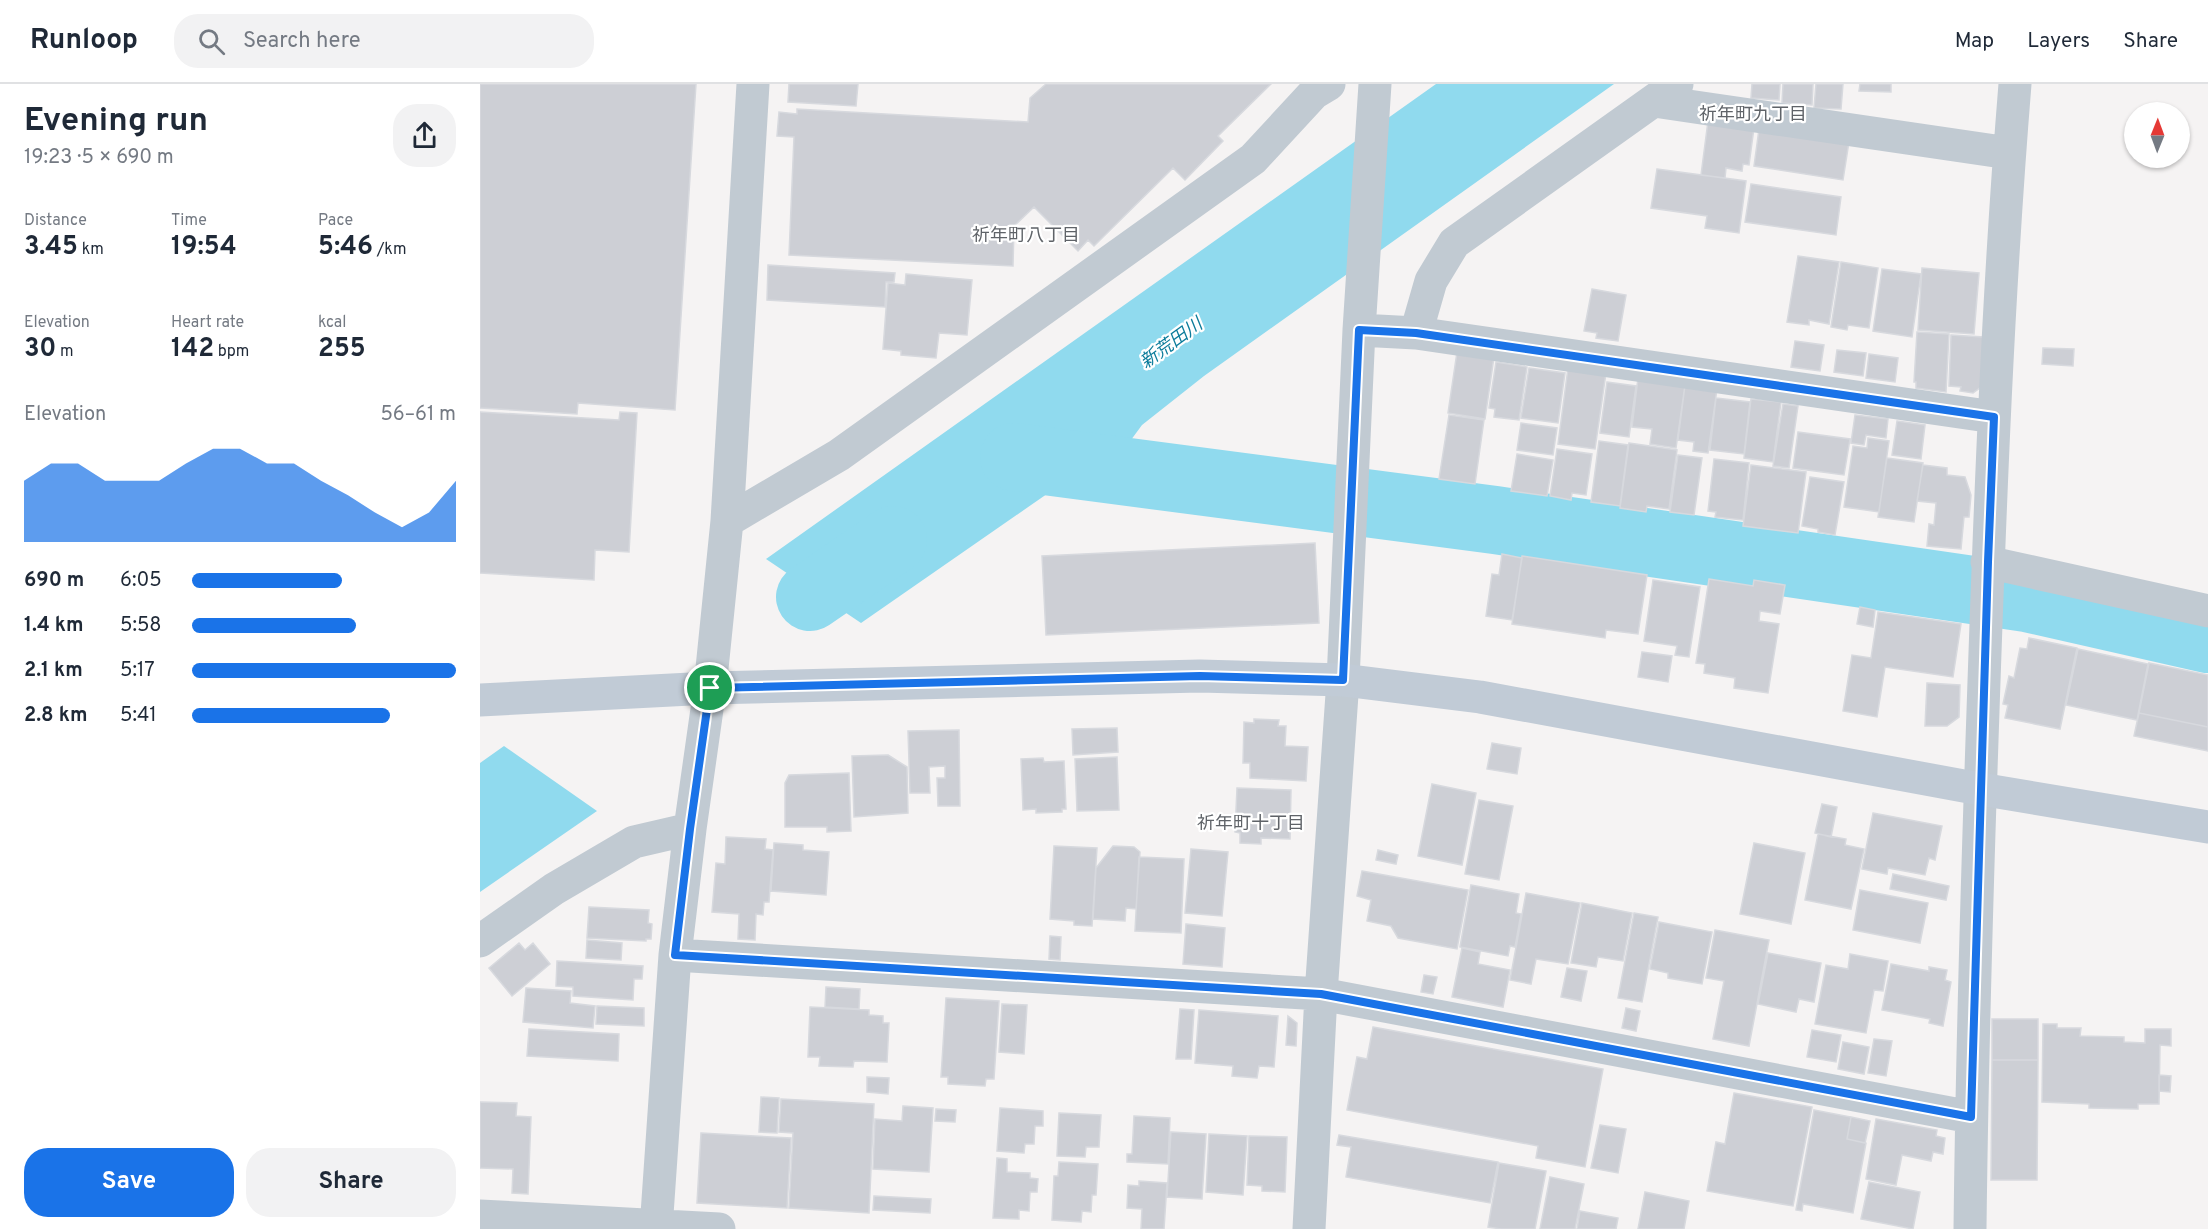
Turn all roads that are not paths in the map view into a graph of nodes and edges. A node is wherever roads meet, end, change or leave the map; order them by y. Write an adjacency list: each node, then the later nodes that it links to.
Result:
1 (753, 84): 10 (street)
2 (1329, 84): 10 (street)
3 (2015, 84): 6 (street)
4 (1375, 89): 7 (street)
5 (1666, 92): 6 (street); 8 (street)
6 (2009, 153): 9 (street)
7 (1360, 325): 8 (street); 13 (street)
8 (1416, 333): 9 (street)
9 (1994, 417): 11 (street)
10 (727, 521): 14 (street)
11 (1987, 569): 12 (street); 16 (street)
12 (2208, 611)
13 (1343, 680): 14 (street); 16 (street); 21 (street)
14 (710, 688): 15 (street); 18 (street)
15 (480, 700)
16 (1980, 789): 17 (street); 22 (street)
17 (2208, 827)
18 (690, 829): 19 (street); 20 (street)
19 (480, 941)
20 (675, 955): 21 (street); 24 (street)
21 (1321, 994): 22 (street); 26 (street)
22 (1971, 1117): 27 (street)
23 (480, 1216): 24 (street)
24 (656, 1227): 25 (street)
25 (719, 1229)
26 (1309, 1229)
27 (1970, 1229)

